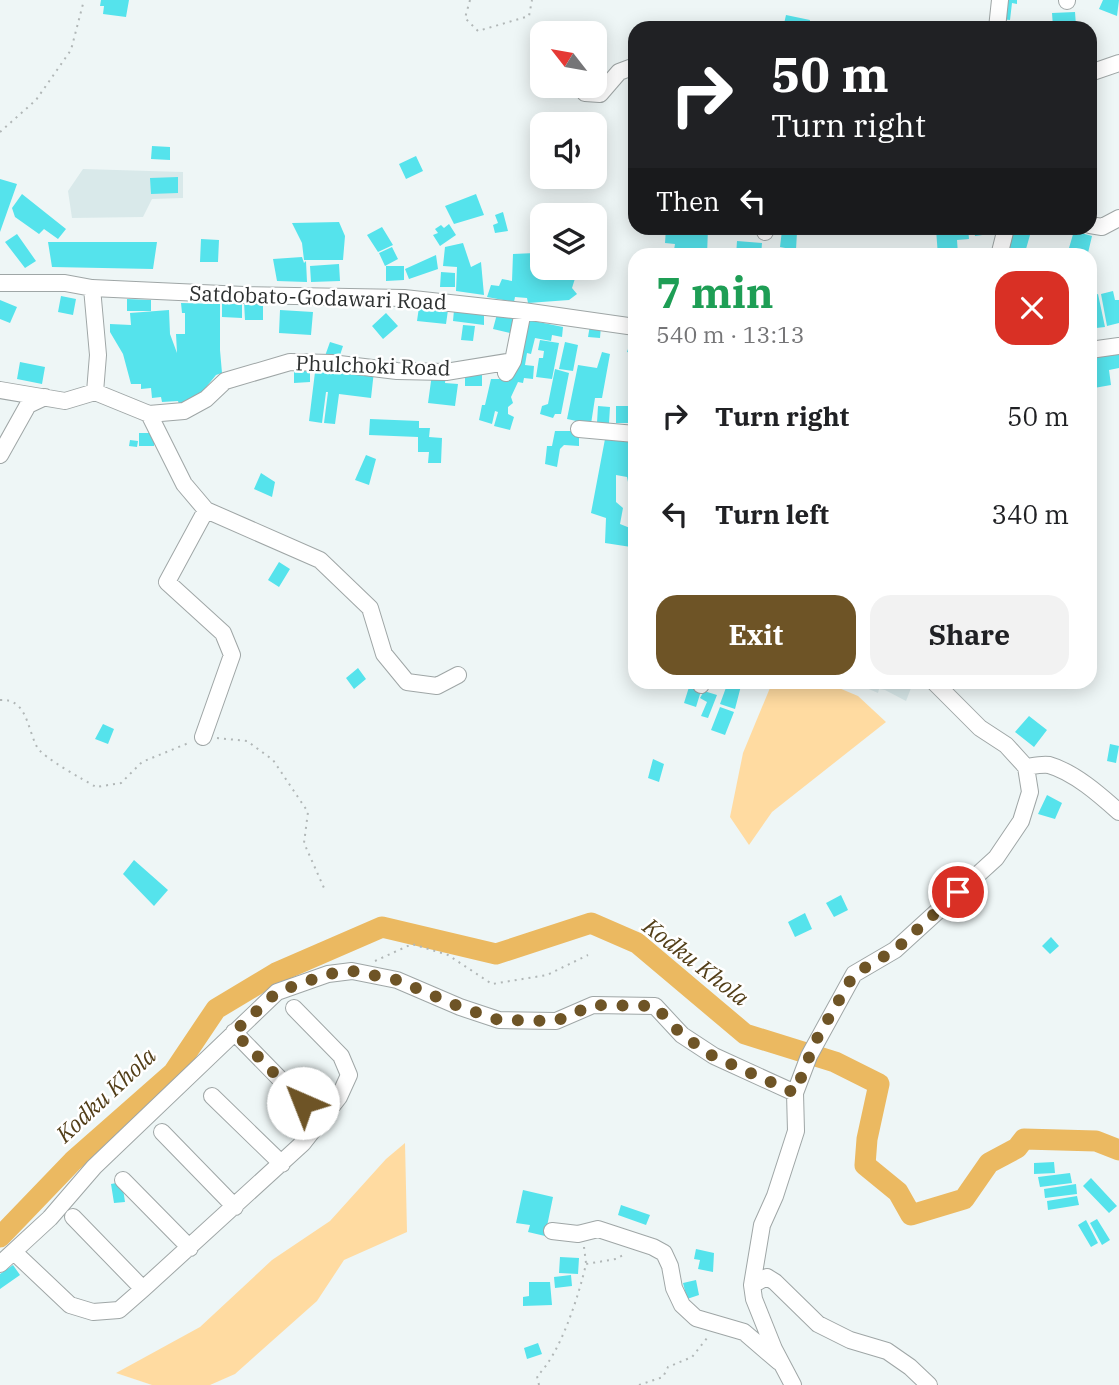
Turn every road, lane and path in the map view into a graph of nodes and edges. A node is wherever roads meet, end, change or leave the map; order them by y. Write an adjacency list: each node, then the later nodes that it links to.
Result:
1 (84, 0): 10 (path)
2 (470, 0): 3 (path)
3 (531, 0)
4 (1000, 0): 5 (street)
5 (998, 21)
6 (1119, 62): 8 (street)
7 (628, 69): 9 (street)
8 (1097, 70)
9 (607, 86)
10 (0, 132)
11 (1119, 218): 12 (street)
12 (1097, 226)
13 (0, 283): 14 (street, Satdobato-Godawari Road)
14 (92, 288): 15 (street, Satdobato-Godawari Road); 20 (street)
15 (523, 311): 16 (street, Satdobato-Godawari Road); 22 (street, Phulchoki Road)
16 (628, 326)
17 (1119, 346): 18 (street)
18 (1097, 349)
19 (0, 390): 21 (street)
20 (95, 391): 21 (street); 22 (street, Phulchoki Road)
21 (45, 397): 25 (street)
22 (149, 414): 26 (street)
23 (579, 429): 24 (street)
24 (628, 433)
25 (0, 455)
26 (206, 510): 27 (street); 30 (street)
27 (458, 675)
28 (941, 689): 31 (street)
29 (0, 699): 30 (path)
30 (203, 737): 33 (path)
31 (1026, 767): 32 (street); 38 (street)
32 (1119, 812)
33 (324, 888)
34 (588, 955): 35 (path)
35 (376, 960)
36 (294, 1008): 40 (street)
37 (234, 1032): 38 (street); 40 (street); 49 (street)
38 (795, 1093): 53 (street)
39 (212, 1096): 42 (street)
40 (321, 1121): 42 (street)
41 (162, 1132): 44 (street)
42 (282, 1164): 44 (street)
43 (123, 1180): 48 (street)
44 (235, 1207): 48 (street)
45 (73, 1217): 54 (street)
46 (552, 1231): 47 (street)
47 (579, 1234): 52 (path); 55 (street)
48 (190, 1248): 54 (street)
49 (14, 1252): 51 (street); 54 (street)
50 (627, 1254): 52 (path)
51 (0, 1264)
52 (586, 1264): 57 (path)
53 (752, 1285): 56 (street); 60 (street)
54 (143, 1289)
55 (713, 1323): 56 (street); 58 (path)
56 (785, 1367): 59 (street)
57 (539, 1385)
58 (639, 1385)
59 (793, 1385)
60 (929, 1385)

